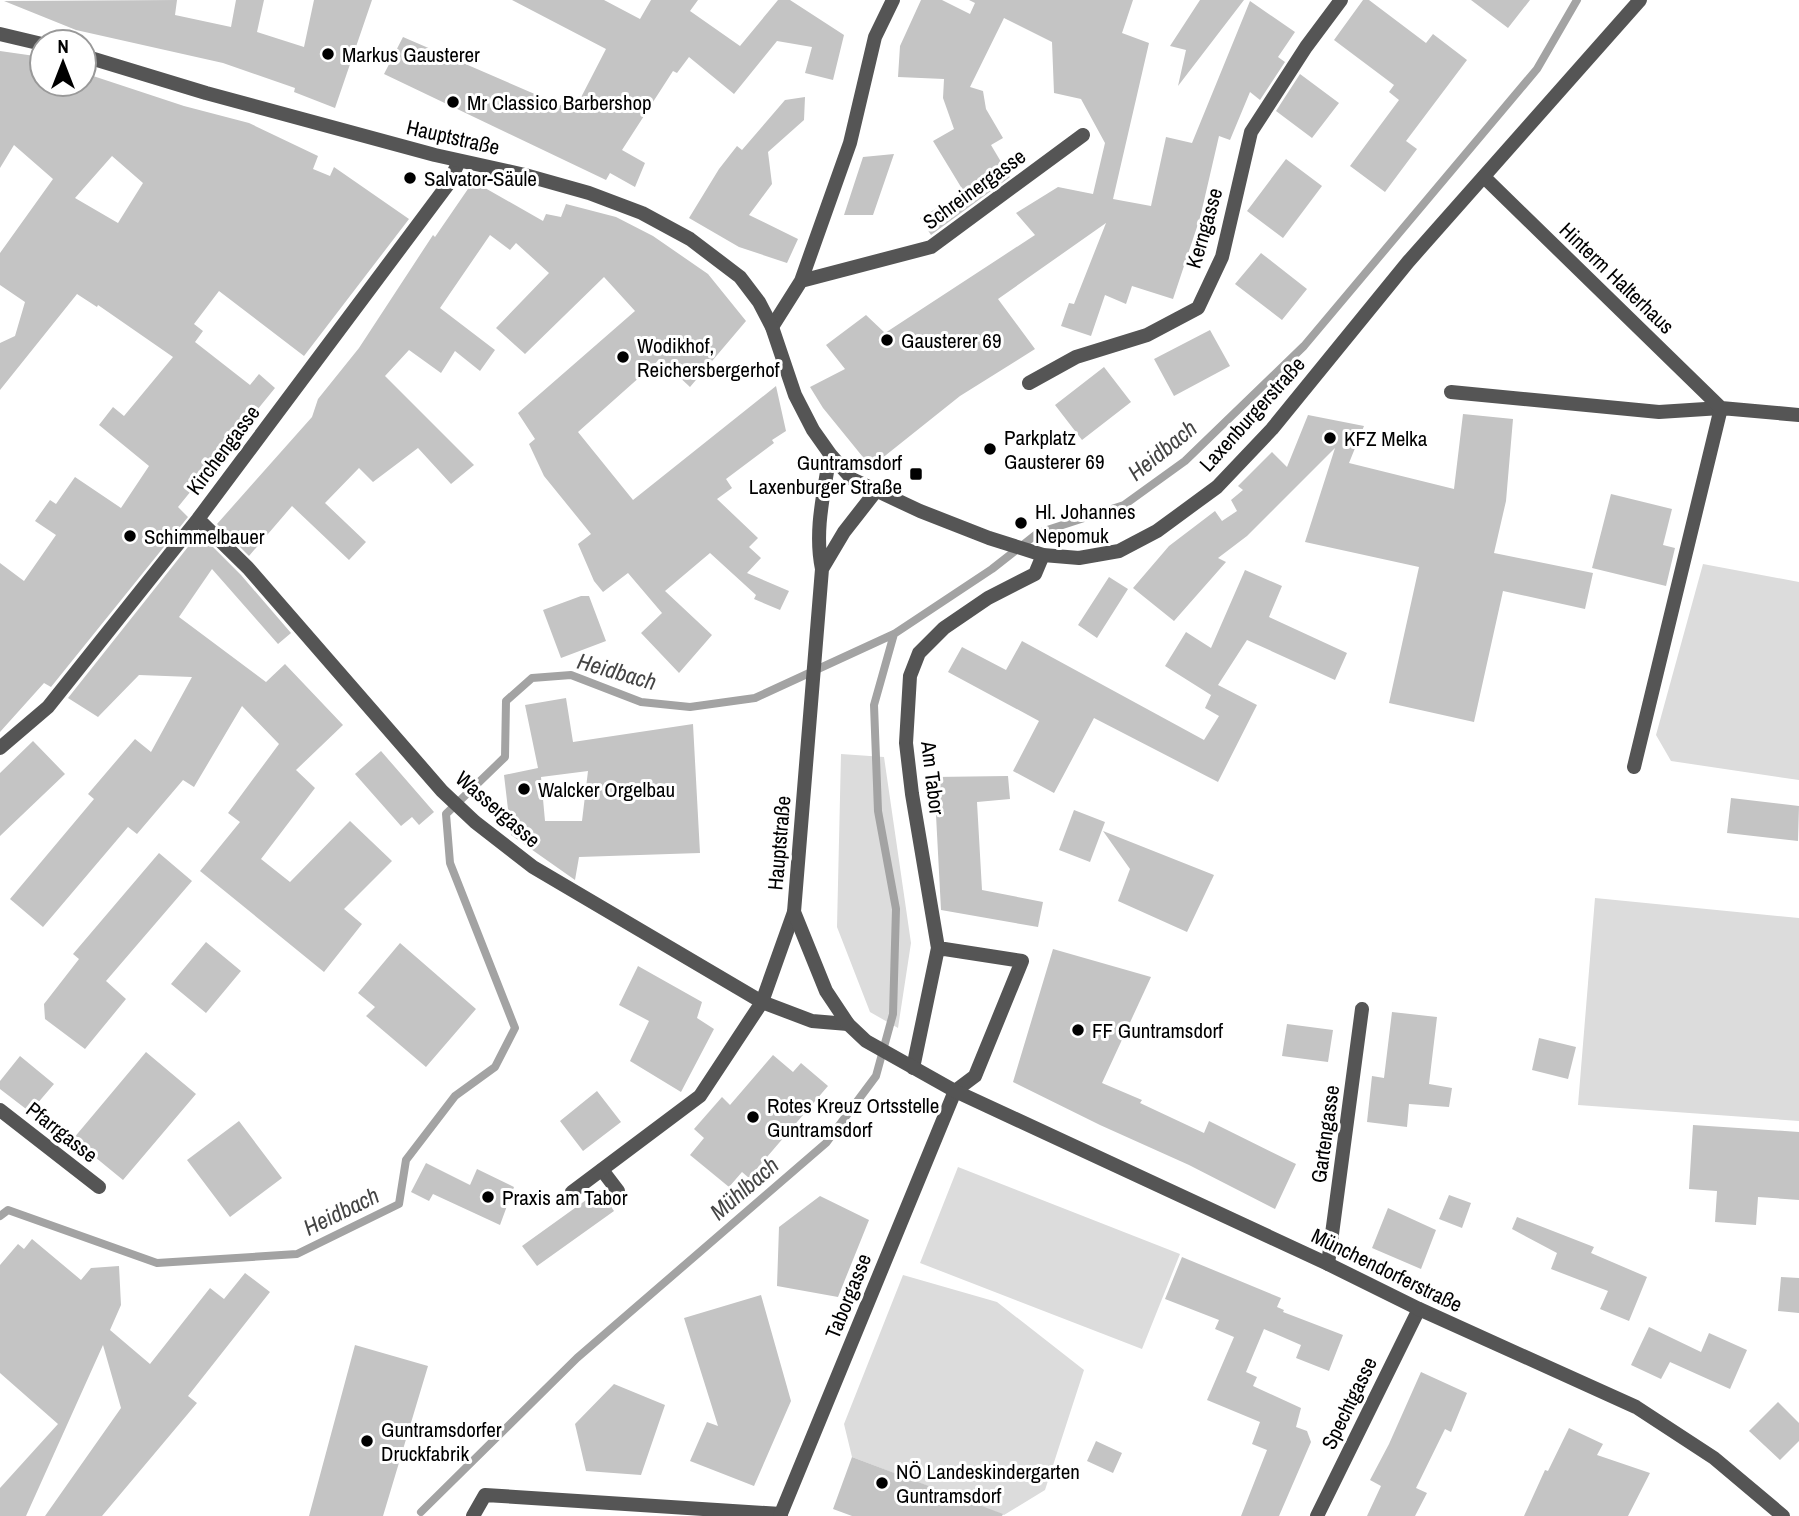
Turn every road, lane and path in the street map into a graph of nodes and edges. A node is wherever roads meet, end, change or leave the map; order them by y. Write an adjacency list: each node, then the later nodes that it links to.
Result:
1 (892, 0): 10 (street)
2 (1341, 0): 12 (street, Kerngasse)
3 (1640, 0): 9 (street, Laxenburgerstraße)
4 (0, 34): 5 (street)
5 (28, 40)
6 (98, 60): 8 (street, Hauptstraße)
7 (1083, 135): 10 (street, Schreinergasse)
8 (459, 161): 11 (street, Hauptstraße); 18 (street, Kirchengasse)
9 (1484, 177): 14 (street, Hinterm Halterhaus); 19 (street, Laxenburgerstraße)
10 (801, 281): 11 (street)
11 (772, 327): 16 (street, Laxenburgerstraße)
12 (1029, 383)
13 (1451, 392): 14 (street)
14 (1720, 408): 15 (street); 22 (street)
15 (1799, 415)
16 (830, 454): 17 (street, Laxenburgerstraße); 20 (street, Hauptstraße)
17 (876, 491): 19 (street, Laxenburgerstraße); 20 (street, Hauptstraße)
18 (198, 519): 21 (street, Kirchengasse); 25 (street, Wassergasse)
19 (1043, 555): 24 (street, Am Tabor)
20 (822, 569): 23 (street, Hauptstraße)
21 (0, 748)
22 (1634, 767)
23 (794, 912): 25 (street); 27 (street, Hauptstraße)
24 (938, 948): 28 (street, Am Tabor); 29 (street)
25 (762, 1002): 27 (street, Wassergasse); 31 (street)
26 (1362, 1009): 35 (street, Gartengasse)
27 (848, 1024): 28 (street, Hauptstraße)
28 (913, 1068): 29 (street, Hauptstraße)
29 (955, 1091): 35 (street, Münchendorferstraße); 37 (street, Taborgasse)
30 (0, 1110): 32 (street, Pfarrgasse)
31 (602, 1170): 33 (street); 34 (street)
32 (99, 1187)
33 (618, 1191)
34 (572, 1192)
35 (1328, 1264): 36 (street, Münchendorferstraße)
36 (1419, 1309): 39 (street, Spechtgasse); 40 (street, Münchendorferstraße)
37 (781, 1515): 38 (street)
38 (473, 1516)
39 (1317, 1516)
40 (1783, 1516)

